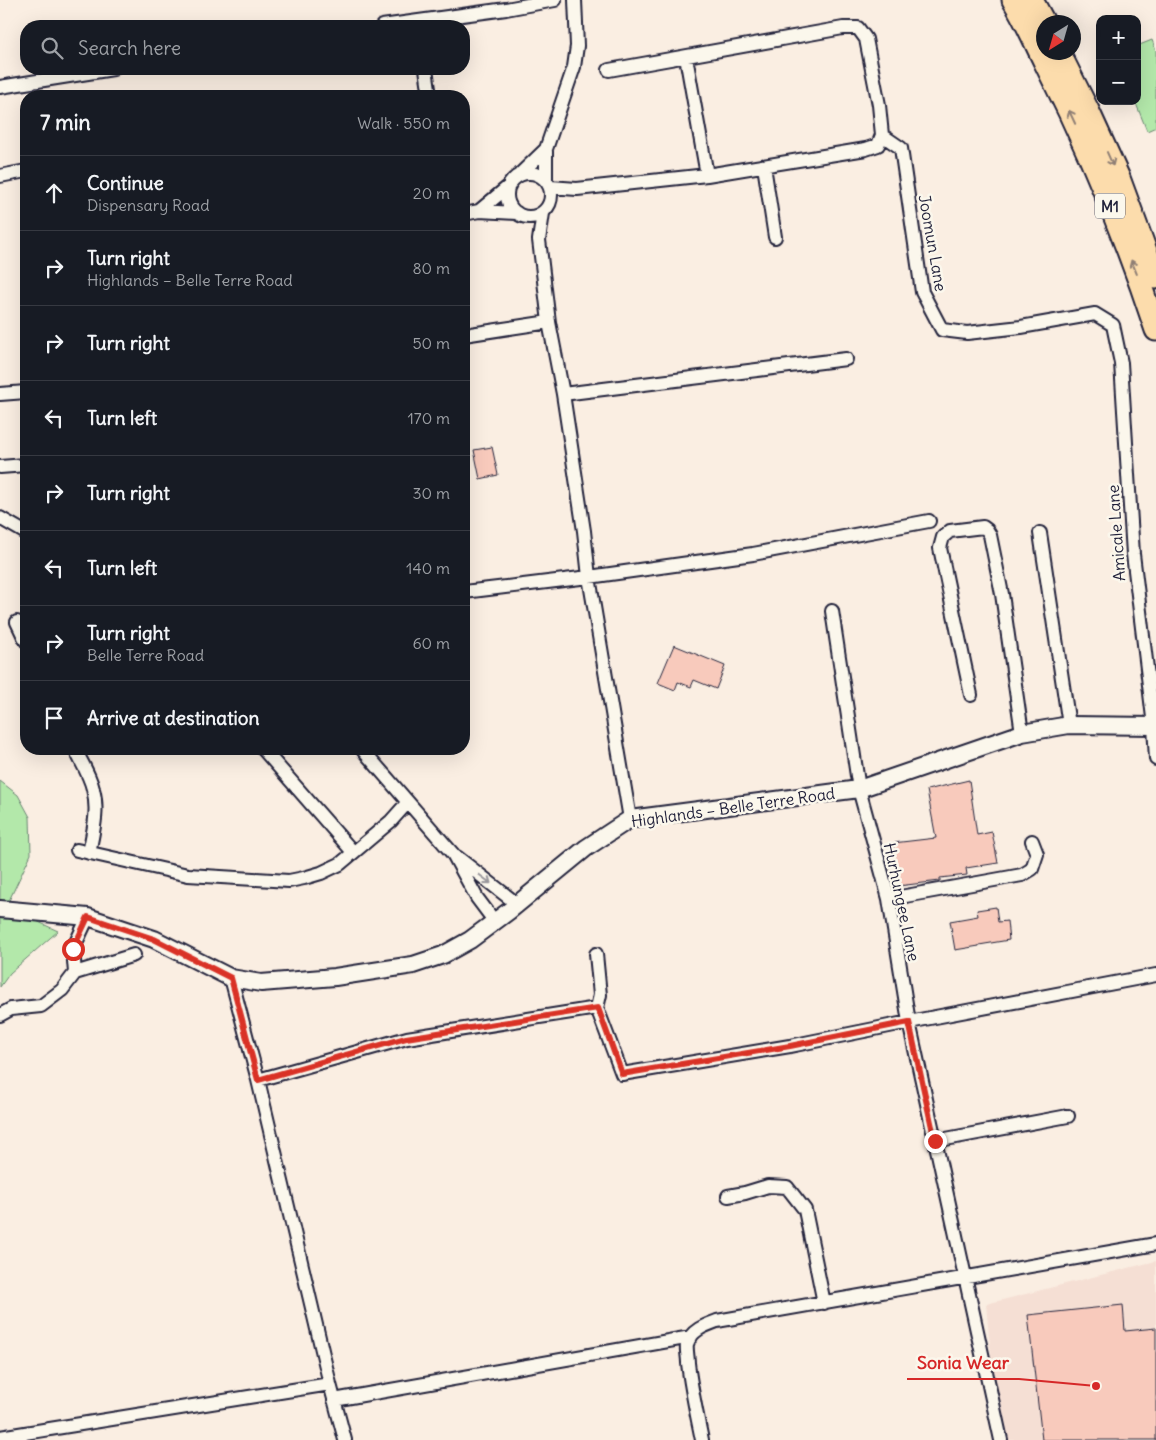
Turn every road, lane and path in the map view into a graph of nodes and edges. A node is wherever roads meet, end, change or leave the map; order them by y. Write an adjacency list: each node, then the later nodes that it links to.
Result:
1 (555, 0): 5 (street)
2 (575, 0): 16 (street)
3 (1013, 0): 34 (highway, M1, one-way to 3)
4 (1032, 0): 6 (highway)
5 (505, 4): 7 (street)
6 (1040, 15)
7 (433, 20)
8 (686, 57): 10 (street); 15 (street); 20 (street)
9 (1063, 60): 31 (highway, M1, one-way to 31)
10 (608, 70)
11 (75, 75): 13 (street)
12 (427, 75): 14 (street)
13 (0, 87)
14 (429, 90)
15 (882, 134): 17 (street); 32 (street, Joomun Lane)
16 (546, 149): 19 (street); 22 (street)
17 (764, 166): 20 (street); 29 (street)
18 (20, 172): 21 (street)
19 (520, 174): 22 (street); 23 (street)
20 (707, 175): 24 (street)
21 (0, 176)
22 (548, 183): 24 (street); 25 (street)
23 (509, 186): 26 (street); 28 (street)
24 (577, 189): 25 (street)
25 (546, 210): 28 (street); 30 (street)
26 (479, 212): 27 (street); 28 (street)
27 (470, 213)
28 (520, 215): 30 (street)
29 (775, 237)
30 (539, 240): 33 (street)
31 (1156, 278)
32 (1095, 314): 53 (street, Amicale Lane)
33 (549, 322): 35 (street); 39 (street)
34 (1156, 330)
35 (470, 334)
36 (846, 359): 39 (street)
37 (20, 392): 38 (street)
38 (0, 394)
39 (563, 394): 46 (street)
40 (20, 465): 41 (street)
41 (0, 467)
42 (0, 518): 44 (street)
43 (929, 521): 46 (street)
44 (20, 530)
45 (1040, 533): 52 (street)
46 (589, 577): 47 (street); 61 (street)
47 (470, 591)
48 (832, 611): 59 (street, Hurhungee Lane)
49 (17, 622): 50 (street)
50 (20, 628)
51 (971, 695): 54 (street)
52 (1069, 726): 53 (street, Highlands – Belle Terre Road); 54 (street, Highlands – Belle Terre Road)
53 (1155, 726): 58 (street, Amicale Lane)
54 (1022, 733): 59 (street, Highlands – Belle Terre Road)
55 (78, 755): 63 (street)
56 (268, 755): 63 (street)
57 (367, 755): 60 (street)
58 (1156, 759)
59 (859, 789): 61 (street, Highlands – Belle Terre Road); 65 (street, Hurhungee Lane)
60 (408, 802): 63 (street); 64 (street)
61 (630, 819): 66 (street, Highlands – Belle Terre Road)
62 (1032, 841): 65 (street)
63 (353, 852)
64 (452, 854): 66 (street, one-way to 66); 69 (street)
65 (889, 899): 77 (street, Hurhungee Lane)
66 (517, 904): 69 (street, Highlands – Belle Terre Road)
67 (0, 909): 68 (street, Highlands – Belle Terre Road)
68 (88, 917): 72 (street); 74 (street, Highlands – Belle Terre Road)
69 (495, 922): 74 (street, Highlands – Belle Terre Road)
70 (596, 954): 75 (street)
71 (134, 955): 72 (street)
72 (75, 973): 76 (street)
73 (1156, 974): 77 (street)
74 (231, 978): 78 (street)
75 (598, 1008): 77 (street); 78 (street)
76 (0, 1015)
77 (909, 1022): 80 (street, Hurhungee Lane)
78 (258, 1080): 86 (street)
79 (1068, 1116): 80 (street)
80 (935, 1141): 83 (street, Hurhungee Lane)
81 (728, 1196): 84 (street)
82 (1156, 1244): 83 (street)
83 (965, 1278): 84 (street); 91 (street, Hurhungee Lane)
84 (824, 1303): 85 (street)
85 (691, 1338): 87 (street); 90 (street)
86 (330, 1384): 87 (street); 88 (street)
87 (334, 1400): 89 (street)
88 (0, 1437)
89 (346, 1440)
90 (702, 1440)
91 (1001, 1440)

